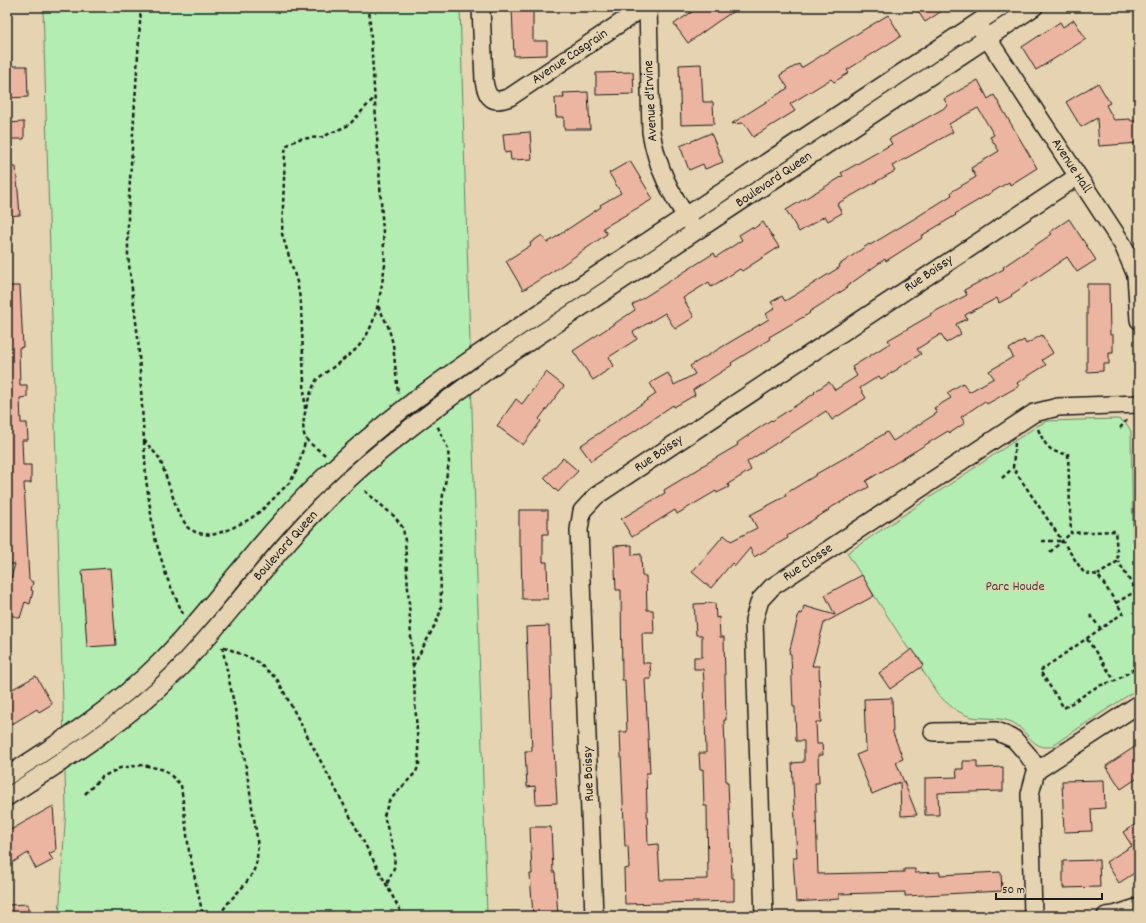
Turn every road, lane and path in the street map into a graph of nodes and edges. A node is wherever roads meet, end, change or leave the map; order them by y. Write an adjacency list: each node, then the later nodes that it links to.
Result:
1 (141, 7): 27 (path)
2 (369, 7): 10 (path)
3 (481, 7): 4 (street, Avenue Casgrain)
4 (644, 7)
5 (648, 7): 12 (street, Avenue d'Irvine)
6 (1001, 7): 8 (street, Boulevard Queen)
7 (1034, 7): 9 (street, Boulevard Queen)
8 (977, 22): 9 (street, Avenue Hall); 12 (street, Boulevard Queen)
9 (988, 38): 11 (street, Avenue Hall); 13 (street, Boulevard Queen)
10 (375, 98): 14 (path); 20 (path)
11 (1078, 176): 15 (street, Avenue Hall); 61 (street, Rue Boissy)
12 (686, 216): 13 (street, Avenue d'Irvine); 16 (street, Boulevard Queen)
13 (696, 231): 17 (street, Boulevard Queen)
14 (378, 306): 18 (path); 20 (path)
15 (1139, 320)
16 (502, 338): 17 (street); 50 (street, Boulevard Queen)
17 (513, 353): 51 (street, Boulevard Queen)
18 (398, 397)
19 (1139, 404): 62 (street, Rue Closse)
20 (305, 415): 26 (path)
21 (435, 420): 45 (path)
22 (1125, 422): 24 (path)
23 (1037, 426): 32 (path)
24 (1120, 428)
25 (1016, 438): 29 (path)
26 (306, 439): 27 (path); 28 (path)
27 (144, 440): 41 (path)
28 (328, 458)
29 (1013, 468): 30 (path); 34 (path)
30 (1002, 478)
31 (365, 491): 45 (path)
32 (1071, 533): 34 (path); 36 (path)
33 (1042, 541): 34 (path)
34 (1062, 541): 35 (path); 37 (path)
35 (1050, 552)
36 (1118, 561): 37 (path); 39 (path)
37 (1098, 575): 40 (path)
38 (1139, 588): 39 (path)
39 (1136, 591): 40 (path)
40 (1116, 603): 43 (path)
41 (183, 614)
42 (1090, 615): 43 (path)
43 (1101, 629): 44 (path)
44 (1086, 639): 47 (path); 47 (path)
45 (413, 666): 56 (path)
46 (1139, 666): 47 (path)
47 (1115, 681)
48 (1139, 704): 52 (street)
49 (933, 732): 52 (street)
50 (62, 740): 51 (street); 53 (street, Boulevard Queen)
51 (72, 755): 55 (street, Boulevard Queen)
52 (1038, 770): 63 (street)
53 (7, 776)
54 (85, 794): 58 (path)
55 (7, 797)
56 (386, 885): 59 (path); 60 (path)
57 (1139, 907): 64 (street)
58 (203, 916)
59 (220, 916)
60 (403, 916)
61 (594, 916)
62 (764, 916)
63 (1033, 916)
64 (1106, 916)

